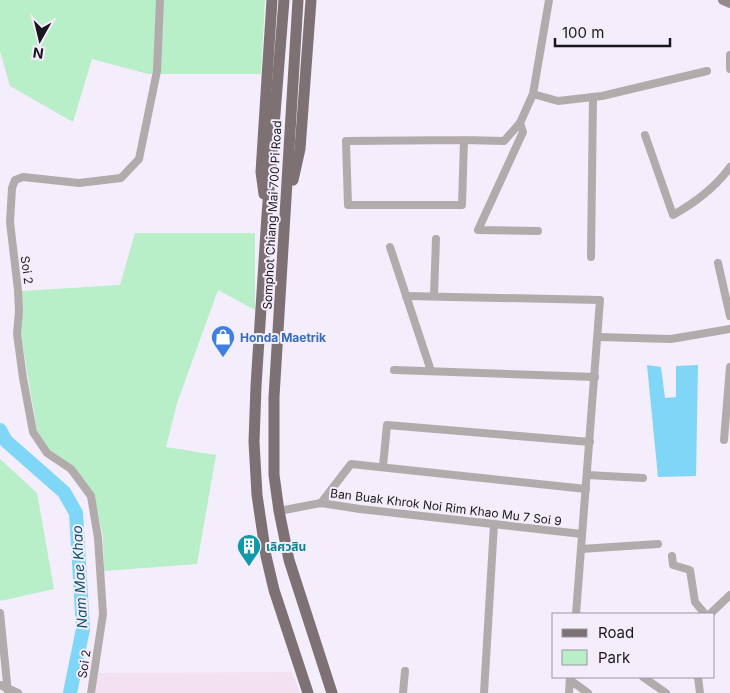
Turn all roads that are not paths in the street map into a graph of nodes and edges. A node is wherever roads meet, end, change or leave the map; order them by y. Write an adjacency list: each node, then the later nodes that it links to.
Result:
1 (160, 0): 58 (street, Soi 2)
2 (272, 0): 18 (main road)
3 (284, 0): 18 (main road, Somphot Chiang Mai 700 Pi Road)
4 (298, 0): 19 (main road, Somphot Chiang Mai 700 Pi Road)
5 (311, 0): 19 (main road)
6 (549, 0): 12 (street)
7 (723, 0): 8 (main road)
8 (730, 3)
9 (730, 55): 10 (street)
10 (730, 69)
11 (707, 71): 13 (street)
12 (533, 94): 13 (street); 14 (street)
13 (592, 97): 23 (street)
14 (520, 123): 16 (street); 20 (street)
15 (645, 136): 17 (street)
16 (464, 140): 16 (street)
17 (730, 166)
18 (267, 215): 59 (main road, Somphot Chiang Mai 700 Pi Road)
19 (286, 216): 41 (main road, Somphot Chiang Mai 700 Pi Road)
20 (538, 231)
21 (436, 239): 26 (street)
22 (390, 246): 25 (street)
23 (591, 258)
24 (718, 262): 27 (street)
25 (406, 296): 26 (street); 32 (street)
26 (434, 296): 29 (street)
27 (730, 316)
28 (730, 329): 29 (street)
29 (598, 338): 33 (street)
30 (730, 367): 34 (street)
31 (394, 370): 32 (street)
32 (432, 371): 33 (street)
33 (594, 377): 35 (street)
34 (724, 440)
35 (590, 442): 36 (street); 37 (street)
36 (383, 466): 39 (street); 40 (street)
37 (587, 475): 38 (street); 39 (street)
38 (643, 478)
39 (586, 489): 43 (street)
40 (321, 503): 41 (street, Ban Buak Khrok Noi Rim Khao Mu 7 Soi 9); 42 (street, Ban Buak Khrok Noi Rim Khao Mu 7 Soi 9)
41 (278, 511): 60 (main road, Somphot Chiang Mai 700 Pi Road)
42 (494, 524): 43 (street, Ban Buak Khrok Noi Rim Khao Mu 7 Soi 9); 62 (street)
43 (582, 534): 45 (street)
44 (658, 544): 45 (street)
45 (581, 549): 49 (street)
46 (672, 556): 50 (street)
47 (730, 595): 51 (street)
48 (0, 613): 56 (street)
49 (576, 613)
50 (704, 613)
51 (711, 613)
52 (405, 671): 61 (street)
53 (570, 678): 63 (street); 64 (street)
54 (644, 678): 65 (street)
55 (698, 678): 66 (street)
56 (5, 689): 57 (street)
57 (18, 693)
58 (90, 693)
59 (308, 693)
60 (332, 693)
61 (403, 693)
62 (484, 693)
63 (569, 693)
64 (588, 693)
65 (666, 693)
66 (700, 693)

